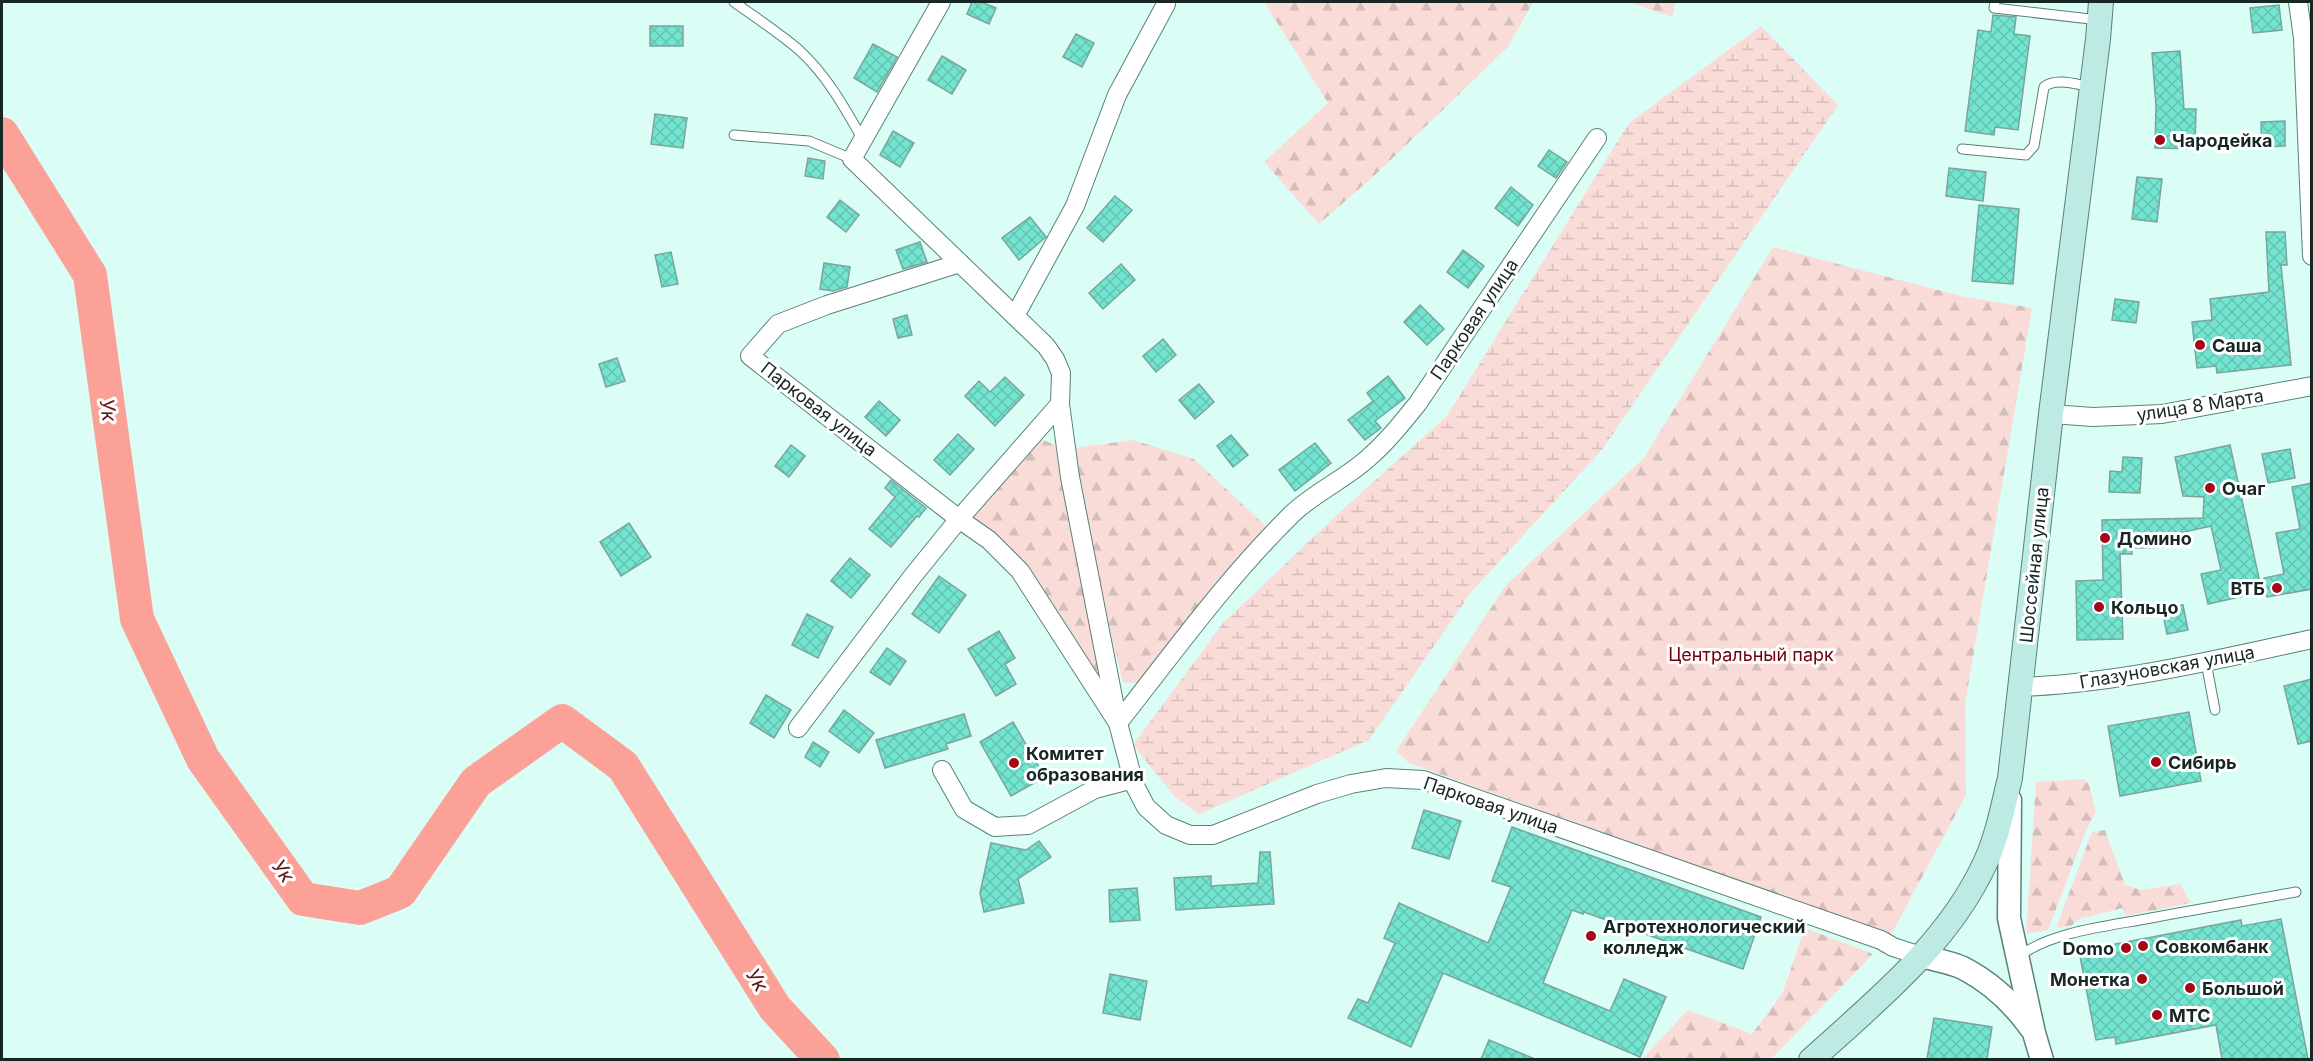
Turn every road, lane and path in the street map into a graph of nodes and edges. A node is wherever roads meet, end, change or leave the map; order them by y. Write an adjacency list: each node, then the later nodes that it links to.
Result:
1 (734, 2): 10 (lane)
2 (941, 2): 10 (street)
3 (1995, 2): 6 (lane)
4 (2298, 2): 13 (street)
5 (1166, 4): 15 (street)
6 (2100, 11): 7 (main road, Шоссейная улица)
7 (2092, 87): 11 (lane); 18 (main road, Шоссейная улица)
8 (734, 135): 12 (lane)
9 (1597, 138): 24 (street, Парковая улица)
10 (863, 140): 12 (street)
11 (1962, 148)
12 (852, 159): 14 (street, Парковая улица)
13 (2312, 256)
14 (960, 263): 15 (street, Парковая улица); 19 (street, Парковая улица)
15 (1015, 316): 17 (street, Парковая улица)
16 (2312, 386): 18 (street, улица 8 Марта)
17 (1060, 404): 19 (street); 24 (street, Парковая улица)
18 (2051, 414): 22 (main road, Шоссейная улица)
19 (959, 519): 24 (street, Парковая улица); 25 (street)
20 (2312, 639): 21 (street, Глазуновская улица)
21 (2206, 662): 22 (street, Глазуновская улица); 23 (lane)
22 (2021, 687): 28 (main road, Шоссейная улица)
23 (2215, 710)
24 (1118, 723): 27 (street, Парковая улица)
25 (798, 728)
26 (942, 770): 27 (street)
27 (1133, 778): 30 (street, Парковая улица)
28 (2010, 778): 30 (main road, Шоссейная улица); 31 (street)
29 (2296, 892): 31 (lane)
30 (1921, 956): 32 (street); 33 (main road, Шоссейная улица)
31 (2018, 956): 32 (street)
32 (2034, 1033): 34 (street)
33 (1811, 1059)
34 (2042, 1059)

